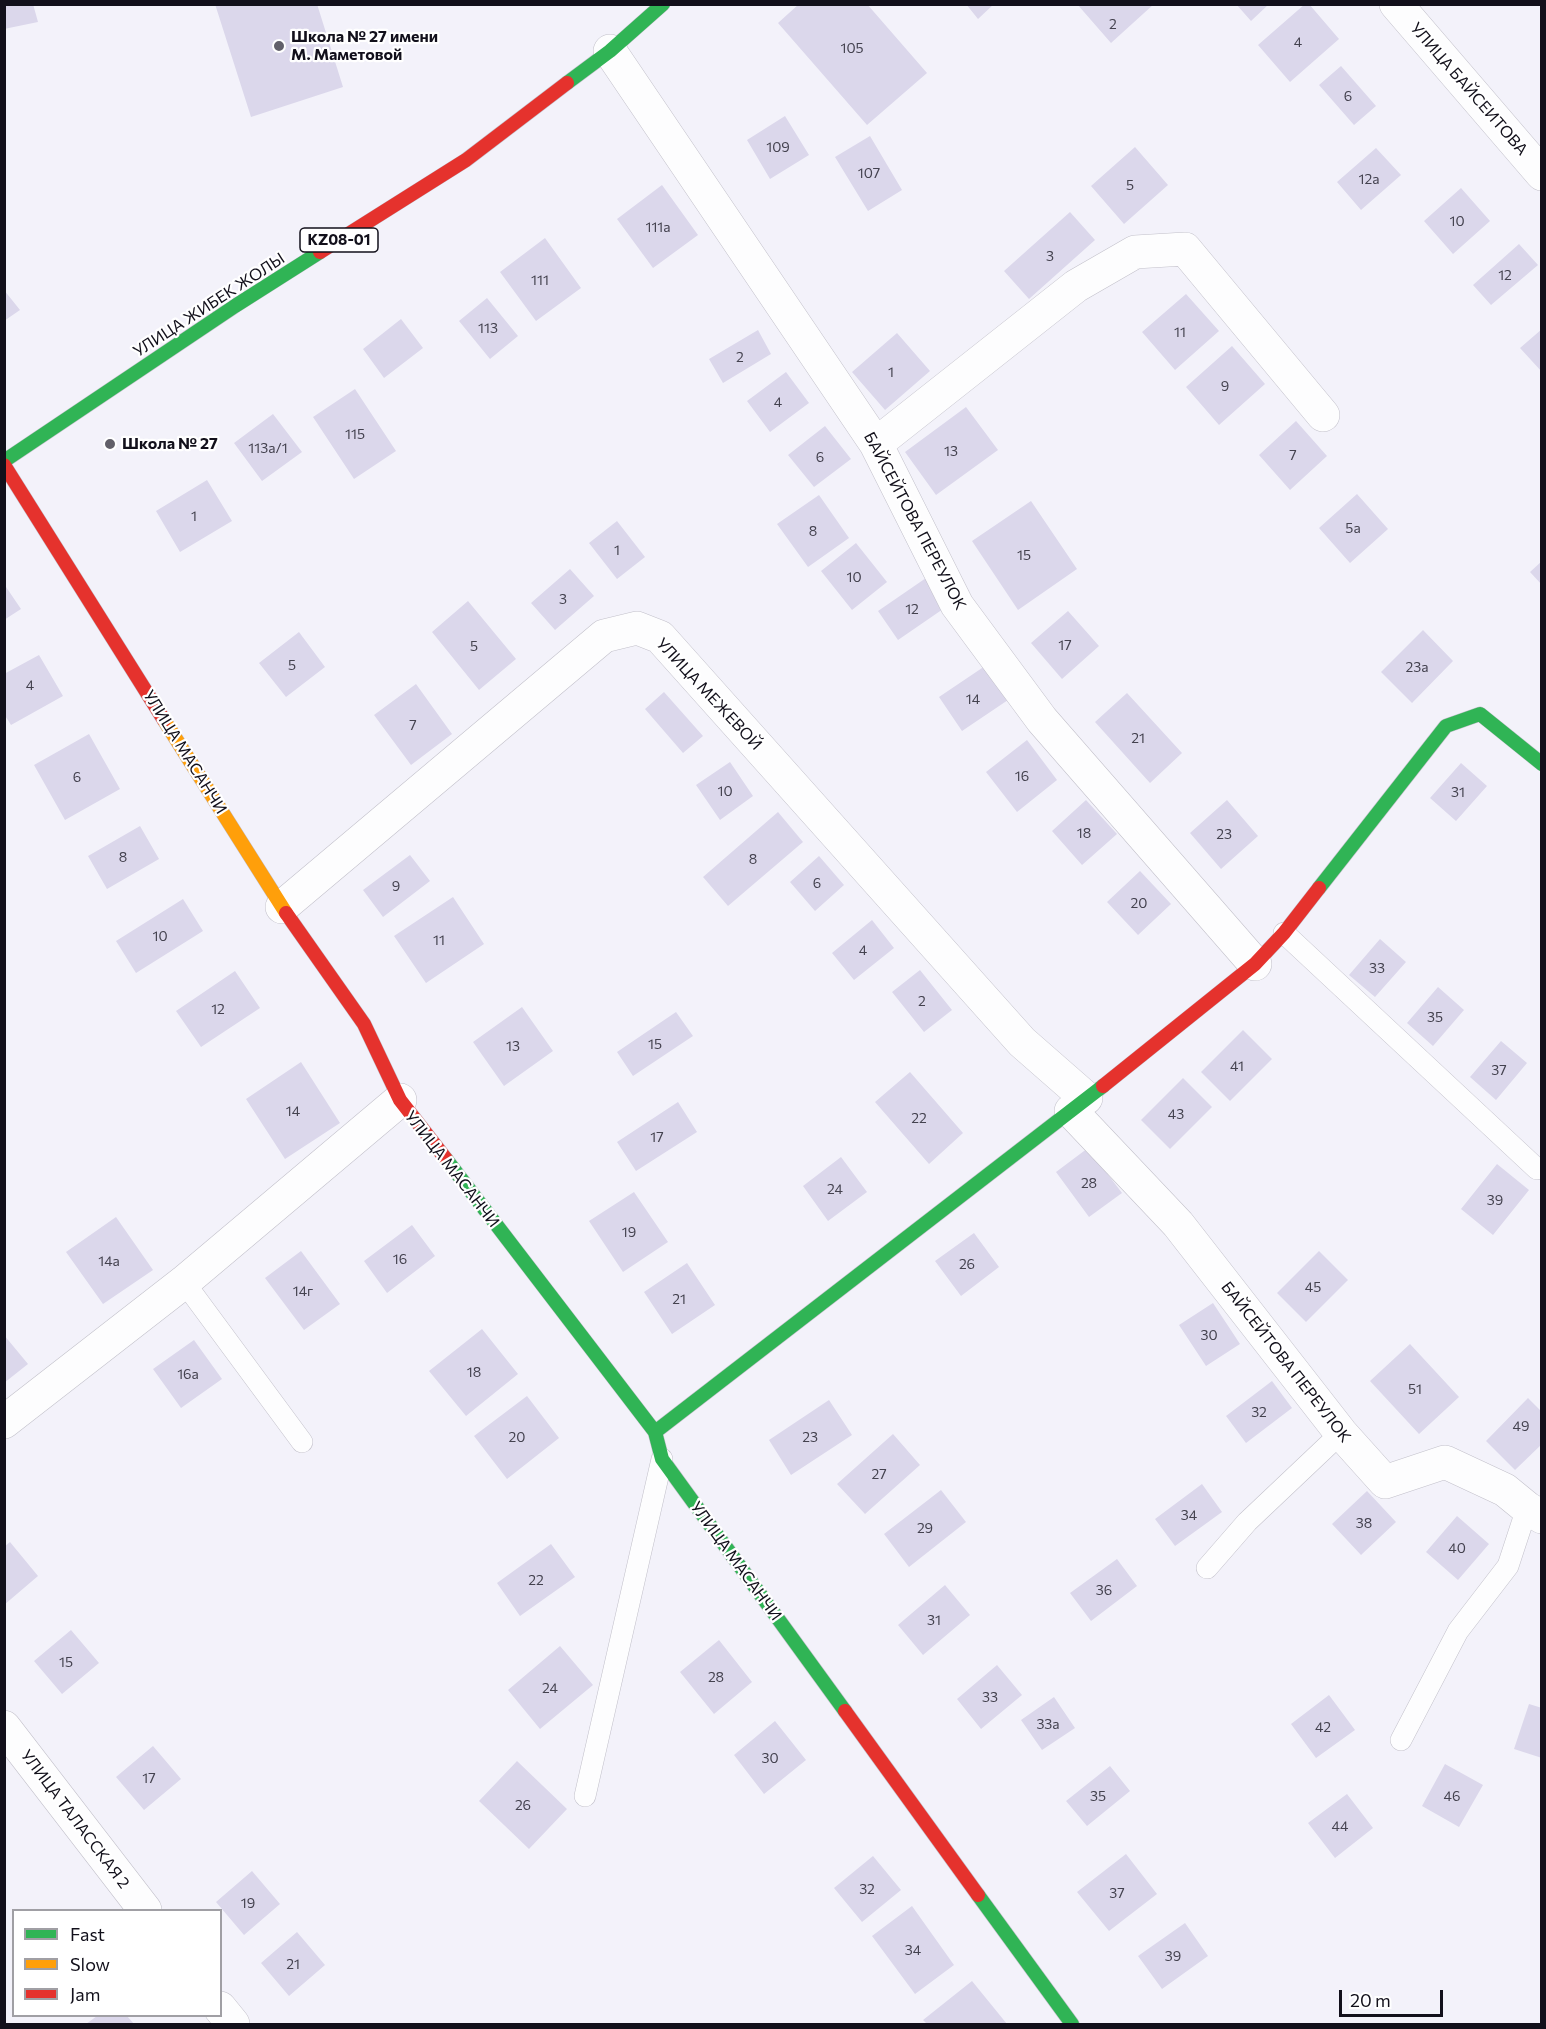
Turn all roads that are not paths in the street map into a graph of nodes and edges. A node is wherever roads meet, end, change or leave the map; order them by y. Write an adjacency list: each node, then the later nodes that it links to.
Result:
1 (663, 4): 3 (street, УЛИЦА ЖИБЕК ЖОЛЫ / KZ08-01)
2 (1396, 4): 4 (street, УЛИЦА БАЙСЕИТОВА)
3 (610, 51): 6 (street, БАЙСЕЙТОВА ПЕРЕУЛОК); 7 (street, УЛИЦА ЖИБЕК ЖОЛЫ / KZ08-01)
4 (1542, 174)
5 (1323, 415): 6 (street)
6 (876, 444): 11 (street, БАЙСЕЙТОВА ПЕРЕУЛОК)
7 (4, 463): 9 (street, УЛИЦА МАСАНЧИ)
8 (1542, 764): 10 (street)
9 (282, 907): 12 (street, УЛИЦА МАСАНЧИ); 13 (street, УЛИЦА МЕЖЕВОЙ)
10 (1284, 933): 11 (street); 14 (lane)
11 (1255, 964): 13 (street)
12 (400, 1100): 15 (street, УЛИЦА МАСАНЧИ); 17 (street, УЛИЦА МАСАНЧИ)
13 (1078, 1105): 17 (street); 18 (street, БАЙСЕЙТОВА ПЕРЕУЛОК)
14 (1537, 1169)
15 (184, 1282): 16 (street, УЛИЦА МАСАНЧИ); 19 (lane)
16 (4, 1422)
17 (655, 1432): 20 (street, УЛИЦА МАСАНЧИ)
18 (1341, 1433): 21 (street, БАЙСЕЙТОВА ПЕРЕУЛОК); 22 (lane)
19 (302, 1442)
20 (662, 1459): 25 (lane); 29 (street, УЛИЦА МАСАНЧИ)
21 (1534, 1513): 24 (lane)
22 (1207, 1568)
23 (4, 1727): 26 (street, УЛИЦА ТАЛАССКАЯ 2)
24 (1401, 1740)
25 (585, 1796)
26 (144, 1909)
27 (222, 2011): 28 (street)
28 (233, 2025)
29 (1072, 2025)

